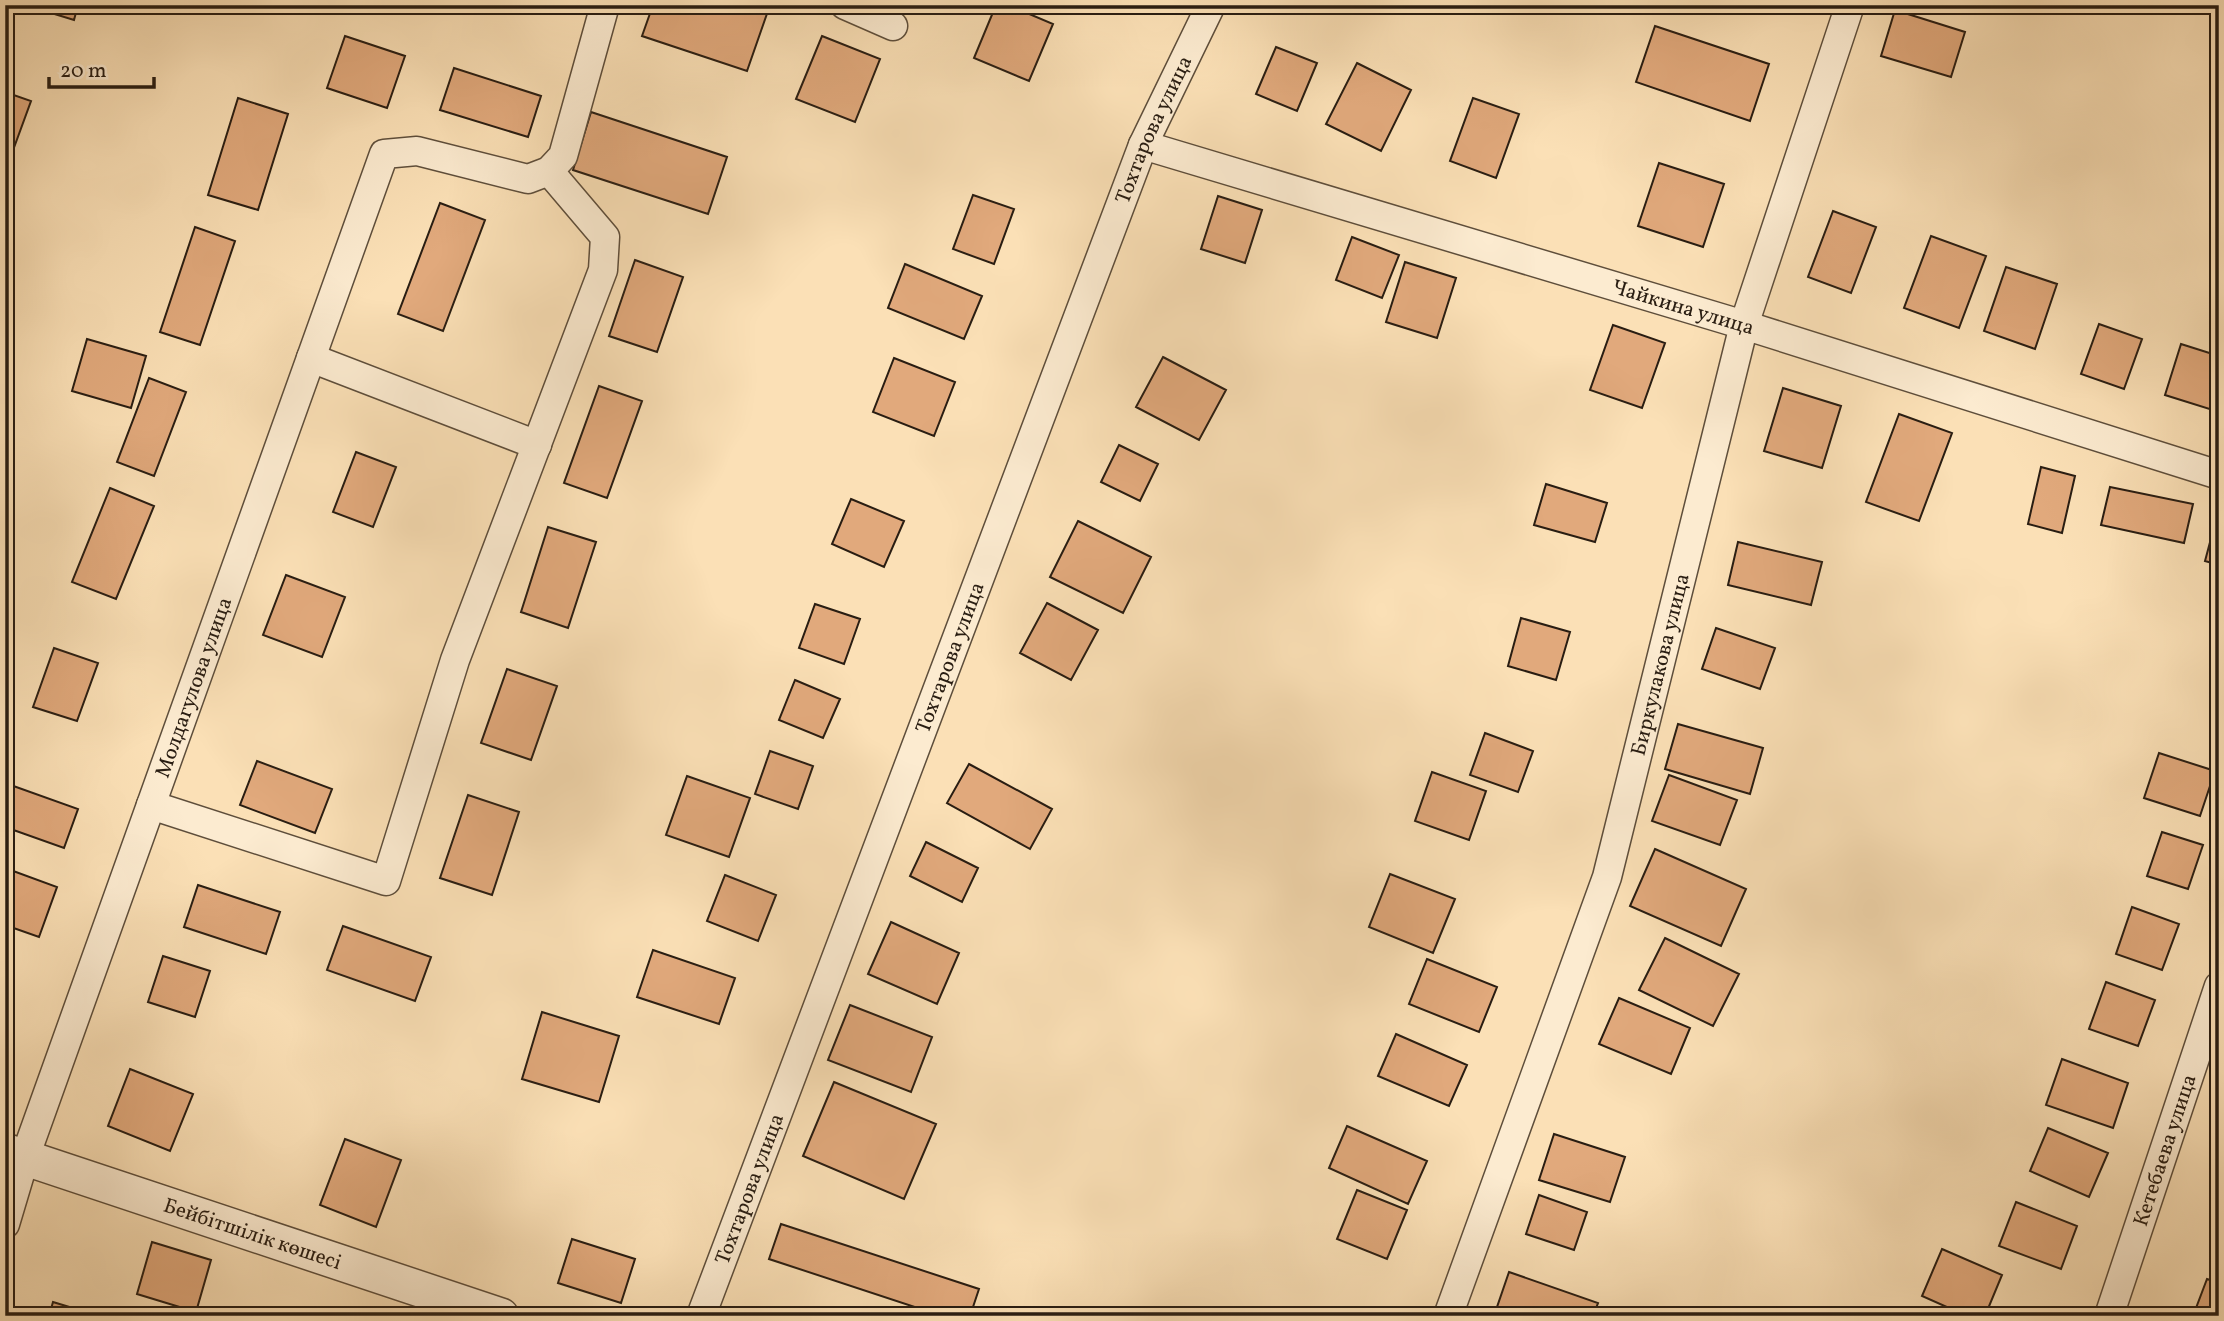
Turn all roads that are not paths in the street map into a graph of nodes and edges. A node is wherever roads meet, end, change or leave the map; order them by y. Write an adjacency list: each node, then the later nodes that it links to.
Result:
1 (605, 5): 7 (street)
2 (845, 5): 5 (street)
3 (1211, 5): 6 (street, Тохтарова улица)
4 (1850, 5): 8 (street, Биркулакова улица)
5 (893, 26)
6 (1143, 145): 8 (street, Чайкина улица); 17 (street, Тохтарова улица)
7 (549, 171): 9 (street, Молдагулова улица); 10 (street)
8 (1744, 325): 11 (street, Чайкина улица); 18 (street, Биркулакова улица)
9 (311, 358): 10 (street); 12 (street, Молдагулова улица)
10 (537, 444): 12 (street)
11 (2219, 475)
12 (151, 805): 14 (street, Молдагулова улица)
13 (2219, 986): 19 (street, Кетебаева улица)
14 (15, 1154): 15 (street, Молдагулова улица); 16 (street, Бейбітшілік көшесі)
15 (5, 1223)
16 (500, 1316)
17 (701, 1316)
18 (1448, 1316)
19 (2109, 1316)

